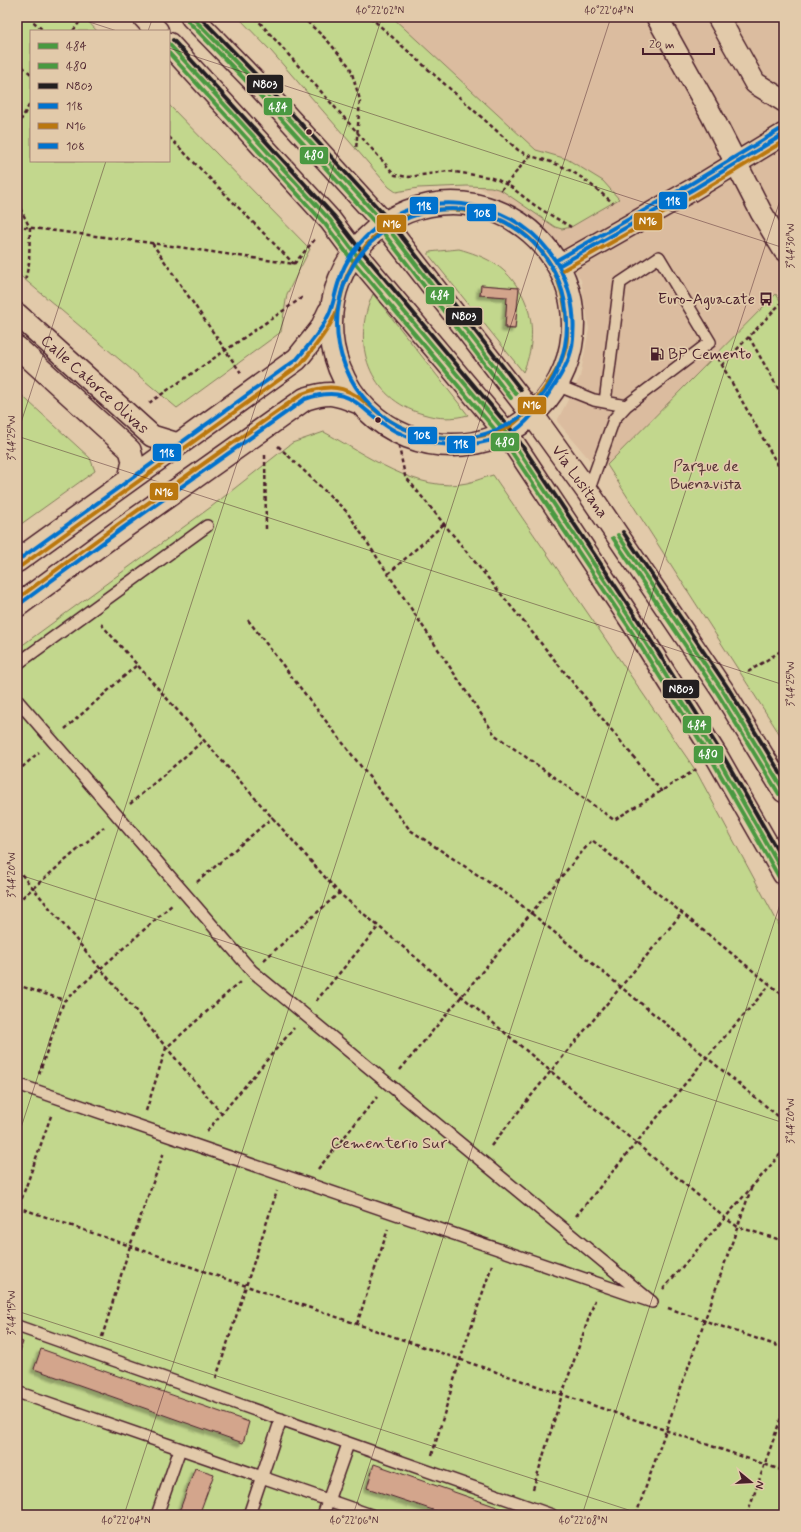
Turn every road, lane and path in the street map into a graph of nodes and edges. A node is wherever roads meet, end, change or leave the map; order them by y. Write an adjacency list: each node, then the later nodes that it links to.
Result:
1 (28, 17): 10 (path)
2 (83, 17): 11 (path)
3 (144, 17): 12 (main road)
4 (192, 17): 29 (main road)
5 (255, 17): 19 (path)
6 (302, 17): 19 (path)
7 (370, 17): 23 (path)
8 (657, 17): 24 (street)
9 (718, 17): 16 (street)
10 (43, 30)
11 (74, 30)
12 (156, 30)
13 (170, 45): 36 (main road)
14 (17, 62): 15 (path)
15 (30, 73)
16 (784, 101)
17 (30, 104): 18 (path)
18 (17, 127)
19 (357, 133): 22 (path); 25 (path)
20 (784, 134): 24 (street)
21 (170, 138): 37 (path)
22 (356, 150)
23 (529, 157): 25 (path); 28 (path)
24 (737, 163): 35 (street); 38 (street)
25 (505, 184): 26 (path); 31 (path)
26 (501, 190)
27 (17, 202): 32 (path)
28 (613, 203)
29 (384, 222): 36 (main road); 38 (main road); 54 (main road, Vía Lusitana)
30 (17, 226): 32 (path)
31 (571, 227)
32 (30, 228): 34 (path); 39 (path)
33 (316, 238): 37 (path)
34 (151, 243): 37 (path); 46 (path)
35 (784, 250)
36 (354, 252): 42 (main road); 56 (main road, Vía Lusitana)
37 (294, 264)
38 (560, 265): 48 (main road)
39 (25, 281)
40 (303, 297): 46 (path)
41 (782, 303): 44 (path)
42 (332, 307): 51 (main road); 57 (main road)
43 (17, 314): 57 (street, Calle Catorce Olivas)
44 (749, 337): 49 (path); 60 (path)
45 (17, 347): 61 (street, Calle Catorce Olivas)
46 (225, 350): 47 (path); 52 (path)
47 (242, 374)
48 (556, 385): 50 (lane); 54 (main road)
49 (784, 399)
50 (605, 402): 53 (lane); 53 (lane)
51 (360, 403): 55 (main road); 68 (main road)
52 (149, 404)
53 (626, 406): 62 (lane)
54 (532, 414): 56 (main road); 62 (main road, Vía Lusitana)
55 (396, 432): 56 (main road); 63 (path)
56 (508, 435): 83 (main road, Vía Lusitana)
57 (178, 444): 61 (main road)
58 (278, 446): 67 (path)
59 (265, 455): 65 (path)
60 (784, 476)
61 (130, 479): 66 (main road)
62 (588, 492): 79 (main road, Vía Lusitana)
63 (444, 524): 67 (path); 80 (path)
64 (207, 526): 69 (lane)
65 (266, 529)
66 (17, 561)
67 (388, 574): 80 (path)
68 (17, 606)
69 (90, 611): 72 (lane); 73 (path)
70 (248, 620): 86 (path)
71 (784, 650): 74 (path)
72 (17, 664)
73 (138, 664): 76 (path); 81 (path)
74 (748, 672)
75 (17, 700): 76 (lane)
76 (52, 741): 78 (path); 85 (lane)
77 (700, 766): 80 (path)
78 (17, 772)
79 (784, 791)
80 (662, 792)
81 (272, 817): 84 (path); 85 (path)
82 (17, 869): 89 (path)
83 (784, 874)
84 (339, 893): 88 (path); 90 (path)
85 (185, 894): 89 (path); 90 (lane)
86 (530, 912): 87 (path); 93 (path); 94 (path)
87 (682, 913): 92 (path); 93 (path)
88 (379, 926): 94 (path); 97 (path)
89 (99, 968): 96 (path); 98 (path)
90 (252, 971): 97 (lane); 98 (path)
91 (17, 985): 96 (path)
92 (770, 985): 95 (path); 99 (path)
93 (621, 987): 99 (path); 100 (path)
94 (461, 996): 100 (path); 102 (path)
95 (784, 996)
96 (64, 1000): 103 (path)
97 (305, 1015): 102 (lane); 105 (path)
98 (166, 1048): 105 (path); 107 (path)
99 (707, 1058): 106 (path); 109 (path)
100 (551, 1071): 109 (path); 112 (path)
101 (17, 1084): 103 (lane)
102 (388, 1084): 112 (lane); 114 (path)
103 (34, 1090): 104 (lane)
104 (57, 1098): 107 (lane); 116 (path)
105 (222, 1114): 110 (path)
106 (784, 1121)
107 (141, 1127): 108 (lane)
108 (169, 1136): 110 (lane); 123 (path)
109 (636, 1142): 119 (path); 121 (path)
110 (195, 1146): 113 (lane)
111 (784, 1150): 115 (path)
112 (480, 1160): 121 (lane)
113 (281, 1175): 114 (lane); 126 (path)
114 (306, 1183): 118 (lane)
115 (752, 1186): 119 (path); 120 (path)
116 (18, 1207): 117 (path); 123 (path)
117 (17, 1212)
118 (393, 1214): 124 (lane); 129 (path)
119 (725, 1218): 120 (path); 127 (path)
120 (738, 1227): 122 (path); 128 (path)
121 (565, 1230): 127 (lane)
122 (784, 1241)
123 (130, 1246): 126 (path); 132 (path)
124 (498, 1250): 125 (lane); 133 (path)
125 (601, 1285): 127 (lane); 136 (path)
126 (247, 1286): 129 (path); 135 (path)
127 (652, 1302): 128 (path)
128 (704, 1320): 131 (path); 139 (path)
129 (357, 1324): 133 (path)
130 (17, 1326): 132 (lane)
131 (784, 1348)
132 (97, 1354): 135 (lane)
133 (460, 1360): 136 (path); 143 (path)
134 (17, 1392): 141 (lane)
135 (210, 1394): 138 (lane)
136 (562, 1395): 139 (path); 147 (path)
137 (784, 1409): 142 (path)
138 (280, 1419): 140 (lane); 145 (lane)
139 (666, 1431): 142 (path); 153 (path)
140 (348, 1444): 143 (lane); 146 (lane)
141 (180, 1449): 145 (lane); 148 (lane)
142 (764, 1464): 144 (path); 154 (path)
143 (427, 1471): 147 (lane)
144 (784, 1471)
145 (262, 1477): 146 (lane); 149 (lane)
146 (329, 1500): 150 (lane); 151 (lane)
147 (527, 1506): 152 (lane)
148 (157, 1515)
149 (249, 1515)
150 (323, 1515)
151 (371, 1515)
152 (552, 1515)
153 (636, 1515)
154 (747, 1515)

